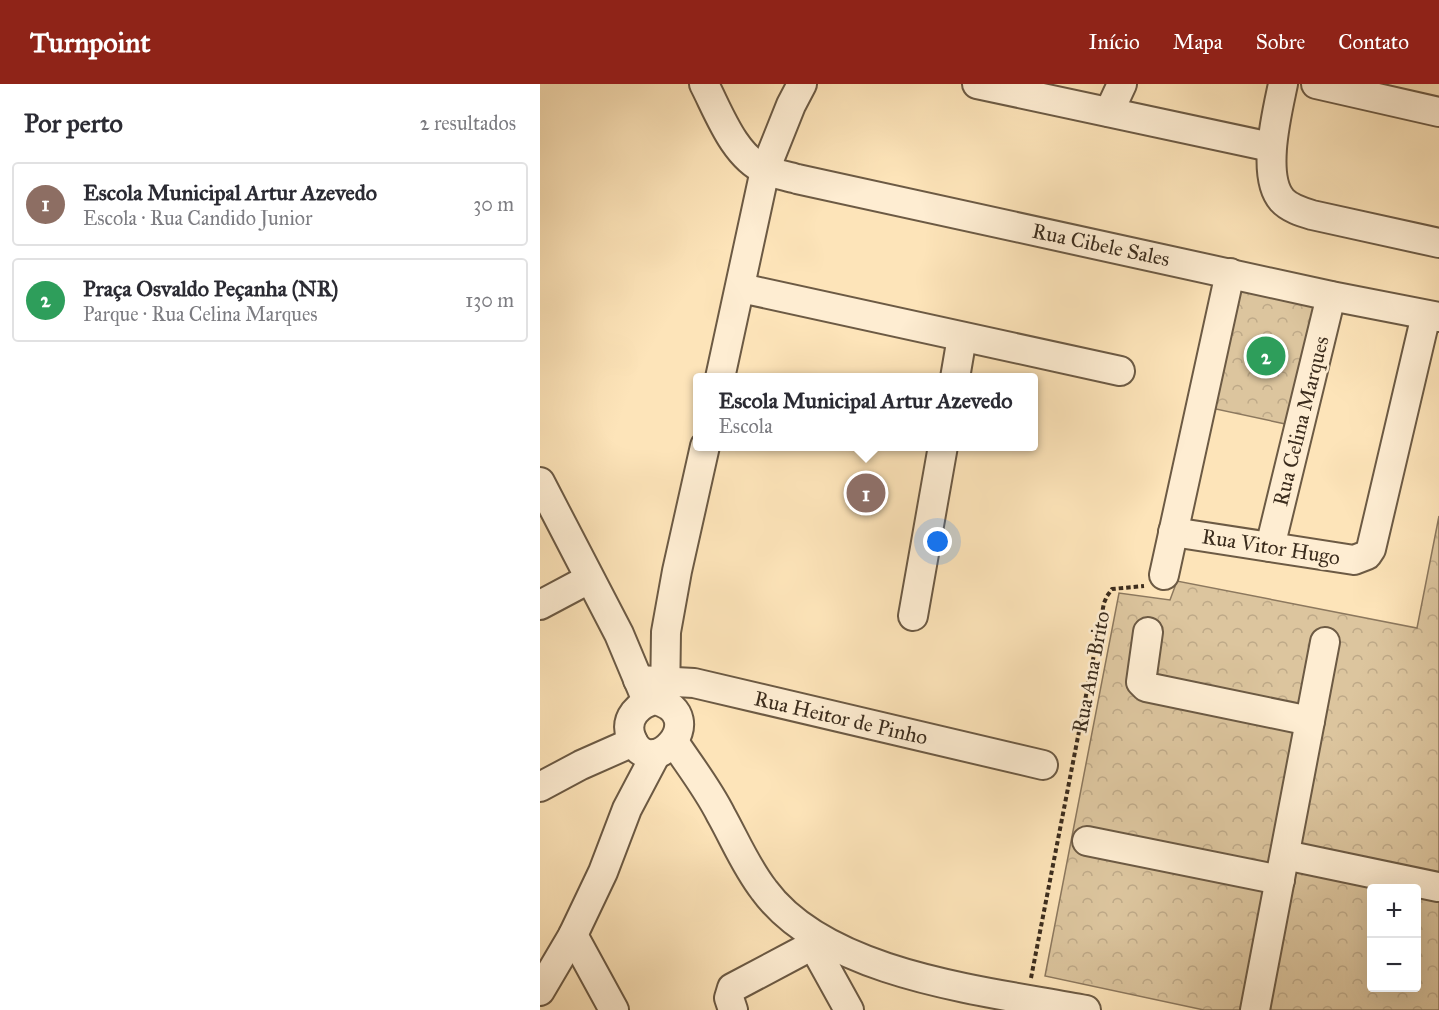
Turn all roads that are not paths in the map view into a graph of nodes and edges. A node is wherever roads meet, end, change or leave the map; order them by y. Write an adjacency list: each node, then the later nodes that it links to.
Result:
1 (704, 84): 10 (street)
2 (802, 84): 10 (street)
3 (977, 84): 7 (street)
4 (1122, 84): 7 (street)
5 (1283, 84): 9 (street)
6 (1316, 84): 8 (street)
7 (1109, 112): 9 (street)
8 (1439, 112)
9 (1271, 147): 11 (street)
10 (765, 170): 12 (street, Rua Cibele Sales); 13 (street)
11 (1439, 243)
12 (1230, 273): 14 (street, Rua Cibele Sales); 23 (street)
13 (741, 288): 16 (street); 18 (street)
14 (1331, 296): 15 (street, Rua Cibele Sales); 24 (street, Rua Celina Marques)
15 (1433, 316): 24 (street, Rua Vitor Hugo)
16 (962, 337): 17 (street); 19 (street)
17 (1120, 371)
18 (721, 373)
19 (956, 373)
20 (704, 451): 31 (street)
21 (942, 451): 28 (street)
22 (540, 482): 26 (street)
23 (1173, 532): 24 (street, Rua Vitor Hugo); 25 (street)
24 (1270, 547)
25 (1164, 575)
26 (589, 579): 27 (street); 31 (street)
27 (540, 605)
28 (913, 616)
29 (1148, 632): 32 (street)
30 (1324, 642): 32 (street)
31 (654, 691): 33 (street); 33 (street); 34 (street, Rua Heitor de Pinho)
32 (1310, 721): 37 (street)
33 (654, 746): 35 (street); 39 (street); 40 (street)
34 (1043, 765)
35 (540, 787)
36 (1088, 841): 37 (street)
37 (1282, 868): 38 (street); 47 (street)
38 (1438, 887)
39 (573, 935): 41 (street); 43 (street)
40 (814, 941): 42 (street); 44 (street); 45 (street)
41 (540, 991)
42 (965, 998): 46 (street)
43 (614, 1010)
44 (733, 1010)
45 (849, 1010)
46 (1086, 1010)
47 (1255, 1010)

